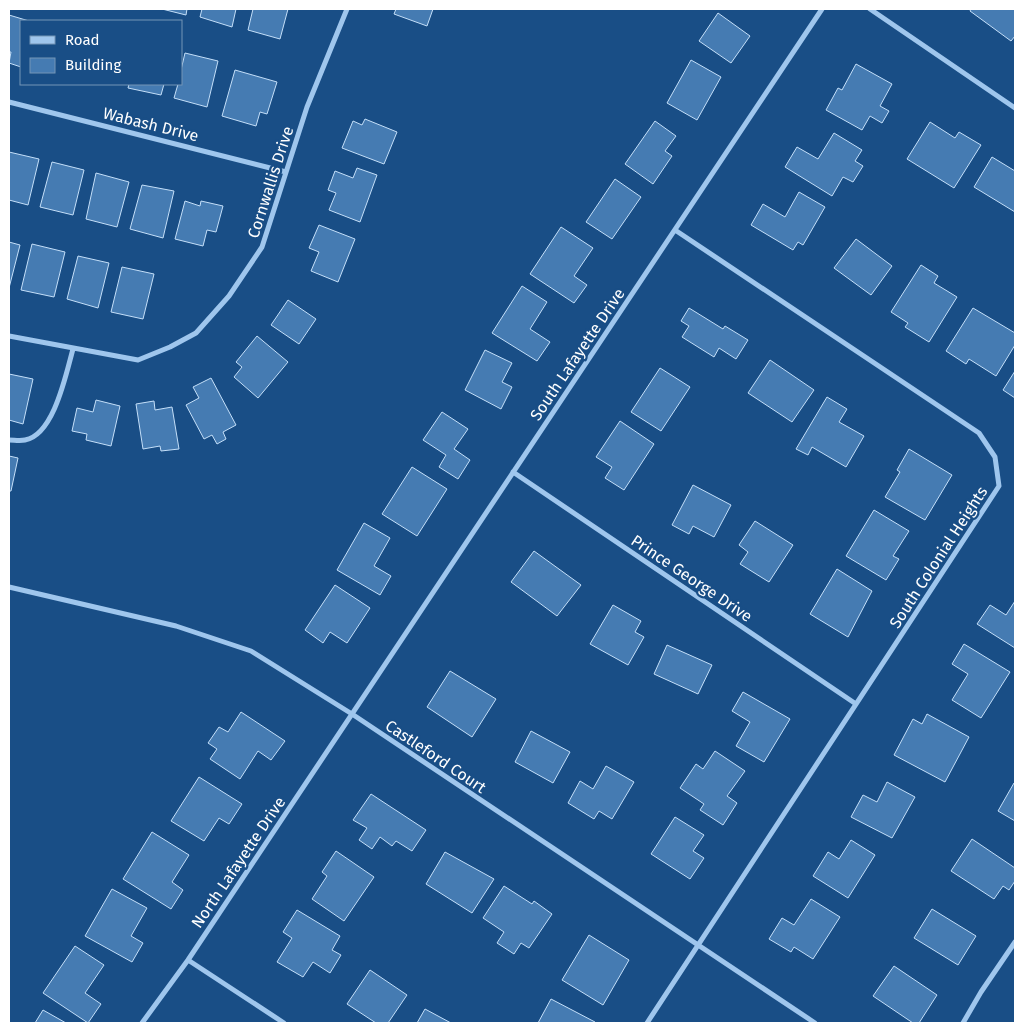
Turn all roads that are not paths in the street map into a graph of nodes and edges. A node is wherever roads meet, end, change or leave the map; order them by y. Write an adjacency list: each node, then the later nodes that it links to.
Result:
1 (347, 9): 6 (street, Cornwallis Drive)
2 (822, 9): 7 (street, South Lafayette Drive)
3 (870, 9): 5 (street)
4 (9, 102): 6 (street, Wabash Drive)
5 (1015, 108)
6 (286, 172): 9 (street, Cornwallis Drive)
7 (675, 230): 11 (street, South Lafayette Drive); 13 (street, South Colonial Heights)
8 (9, 336): 9 (street, Cornwallis Drive)
9 (73, 349): 10 (street)
10 (9, 440)
11 (513, 472): 13 (street, Prince George Drive); 14 (street, South Lafayette Drive)
12 (9, 587): 14 (street, Castleford Court)
13 (856, 704): 16 (street, South Colonial Heights)
14 (352, 714): 16 (street, Castleford Court); 17 (street, North Lafayette Drive)
15 (1015, 942): 22 (street)
16 (698, 945): 20 (street, South Colonial Heights); 21 (street, Castleford Court)
17 (188, 960): 18 (street, North Lafayette Drive); 19 (street)
18 (142, 1023)
19 (284, 1023)
20 (646, 1023)
21 (814, 1023)
22 (963, 1023)

